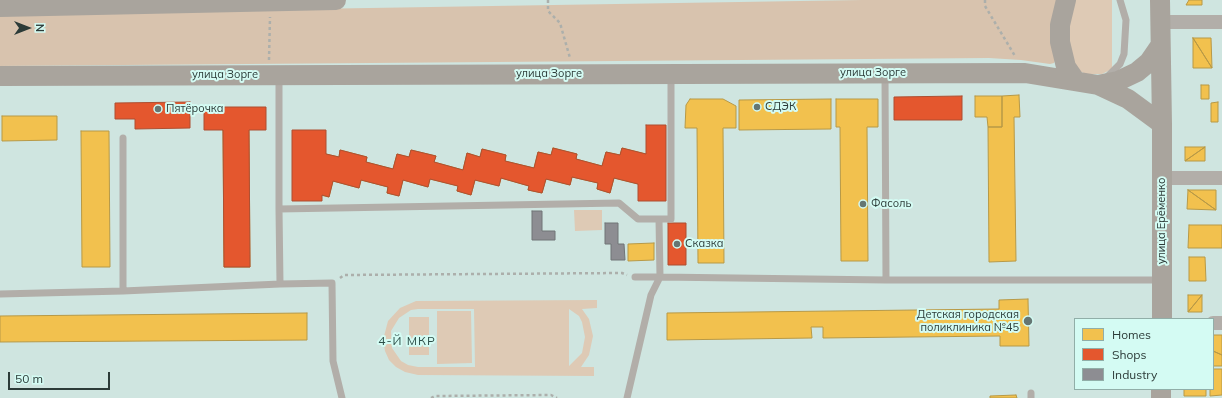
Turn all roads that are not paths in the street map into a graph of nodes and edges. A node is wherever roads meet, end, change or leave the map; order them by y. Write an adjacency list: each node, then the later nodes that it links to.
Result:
1 (336, 0): 4 (main road)
2 (1066, 0): 12 (main road)
3 (1120, 0): 13 (lane)
4 (0, 7)
5 (1158, 8): 6 (street); 7 (main road, улица Ерёменко)
6 (1222, 22)
7 (1160, 46): 13 (main road); 14 (main road, улица Ерёменко)
8 (671, 73): 9 (main road, улица Зорге); 10 (main road, улица Зорге); 19 (lane)
9 (885, 73): 12 (main road, улица Зорге); 22 (lane)
10 (274, 75): 11 (main road, улица Зорге); 18 (lane)
11 (0, 76)
12 (1075, 80): 13 (main road, улица Зорге)
13 (1098, 84): 14 (main road)
14 (1162, 124): 16 (main road, улица Ерёменко)
15 (124, 138): 25 (lane)
16 (1162, 178): 17 (street); 23 (main road, улица Ерёменко)
17 (1222, 178)
18 (279, 209): 19 (lane); 24 (lane)
19 (659, 219): 21 (lane)
20 (635, 277): 21 (lane)
21 (660, 277): 22 (lane); 29 (lane)
22 (886, 280): 23 (lane)
23 (1162, 280): 27 (main road, улица Ерёменко)
24 (280, 284): 25 (lane); 28 (lane)
25 (124, 291): 26 (lane)
26 (0, 294)
27 (1162, 318)
28 (342, 398)
29 (627, 398)

